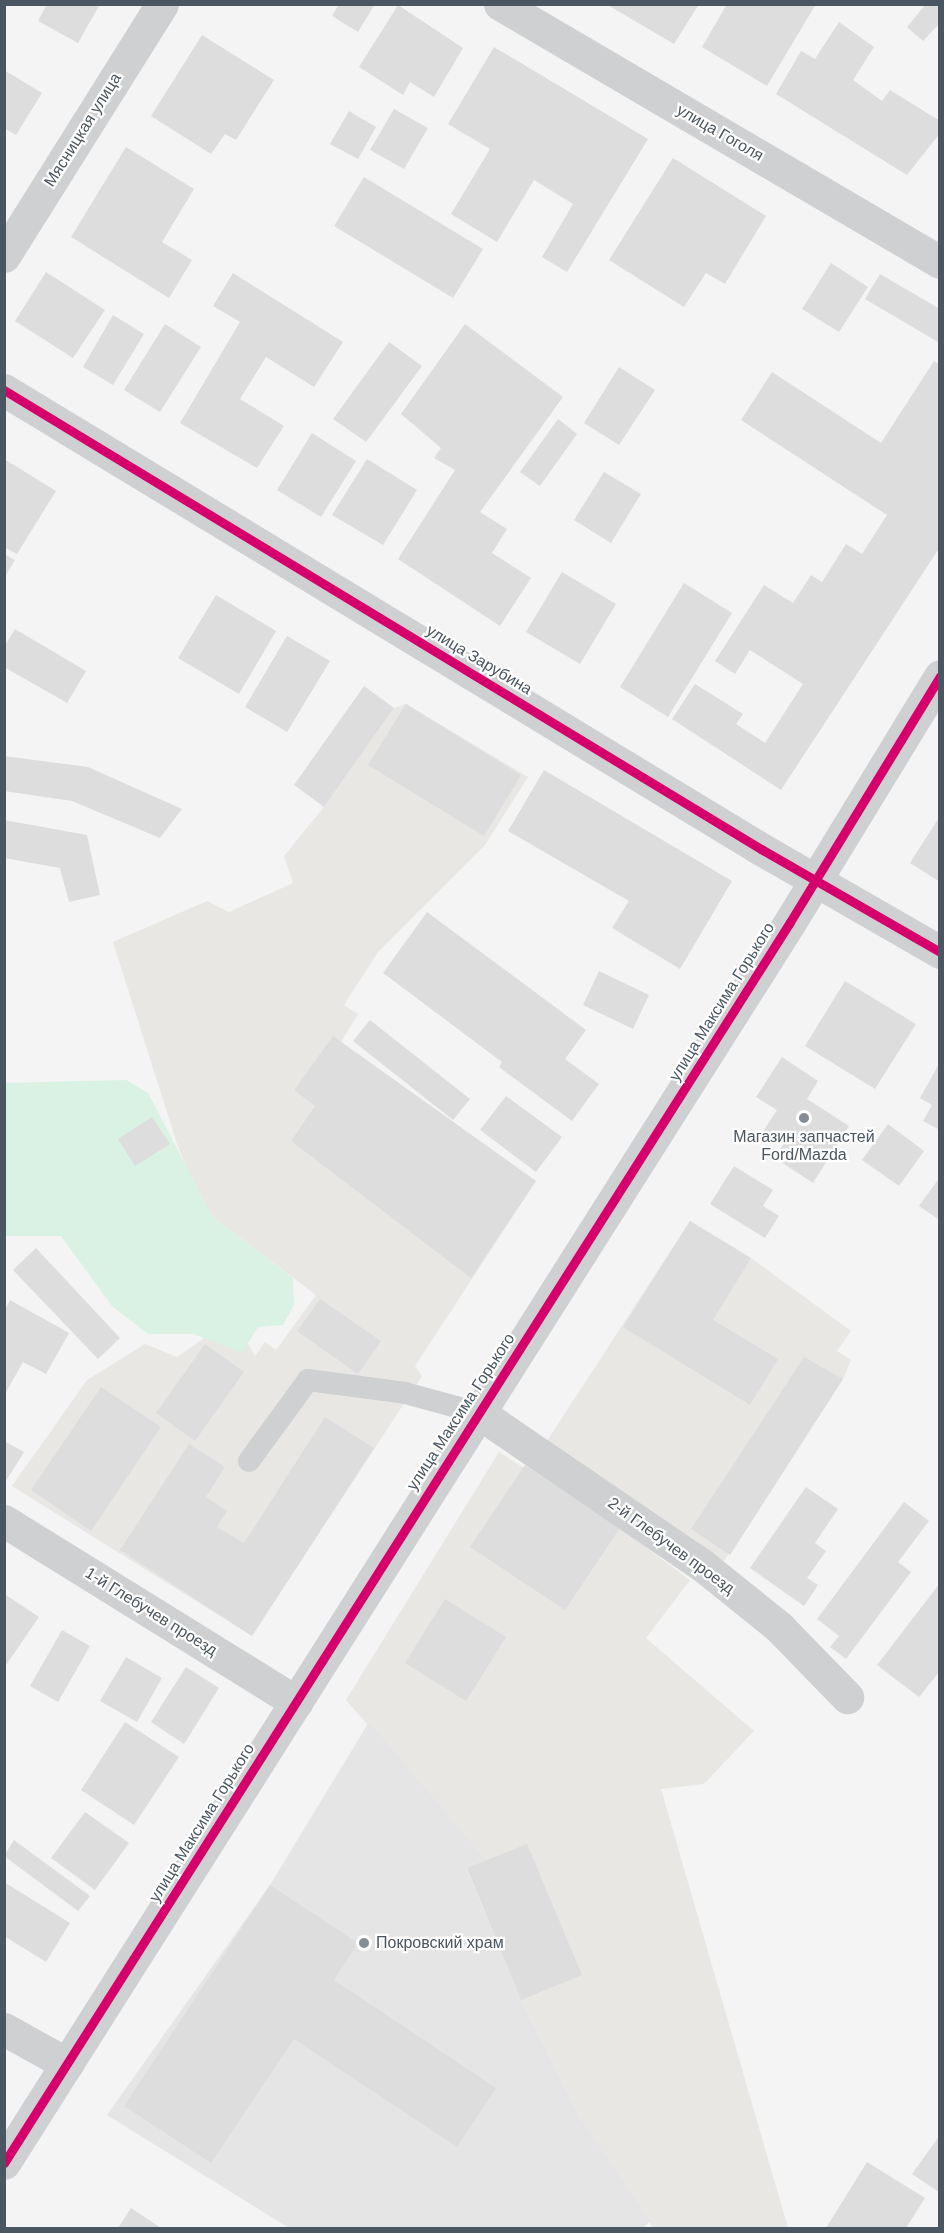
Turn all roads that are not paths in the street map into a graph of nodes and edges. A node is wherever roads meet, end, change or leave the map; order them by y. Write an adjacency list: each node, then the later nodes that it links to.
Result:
1 (162, 4): 3 (street, Мясницкая улица)
2 (500, 4): 4 (street, улица Гоголя)
3 (4, 256)
4 (939, 262)
5 (4, 390): 7 (street, улица Зарубина)
6 (939, 676): 7 (street, улица Максима Горького)
7 (815, 879): 8 (street, улица Зарубина); 9 (street, улица Максима Горького)
8 (939, 952)
9 (479, 1413): 10 (lane); 12 (street, 2-й Глебучев проезд); 13 (street, улица Максима Горького)
10 (249, 1461)
11 (4, 1521): 13 (street, 1-й Глебучев проезд)
12 (847, 1697)
13 (296, 1702): 15 (street, улица Максима Горького)
14 (4, 2029): 15 (street)
15 (67, 2064): 16 (street, улица Максима Горького)
16 (4, 2163)

